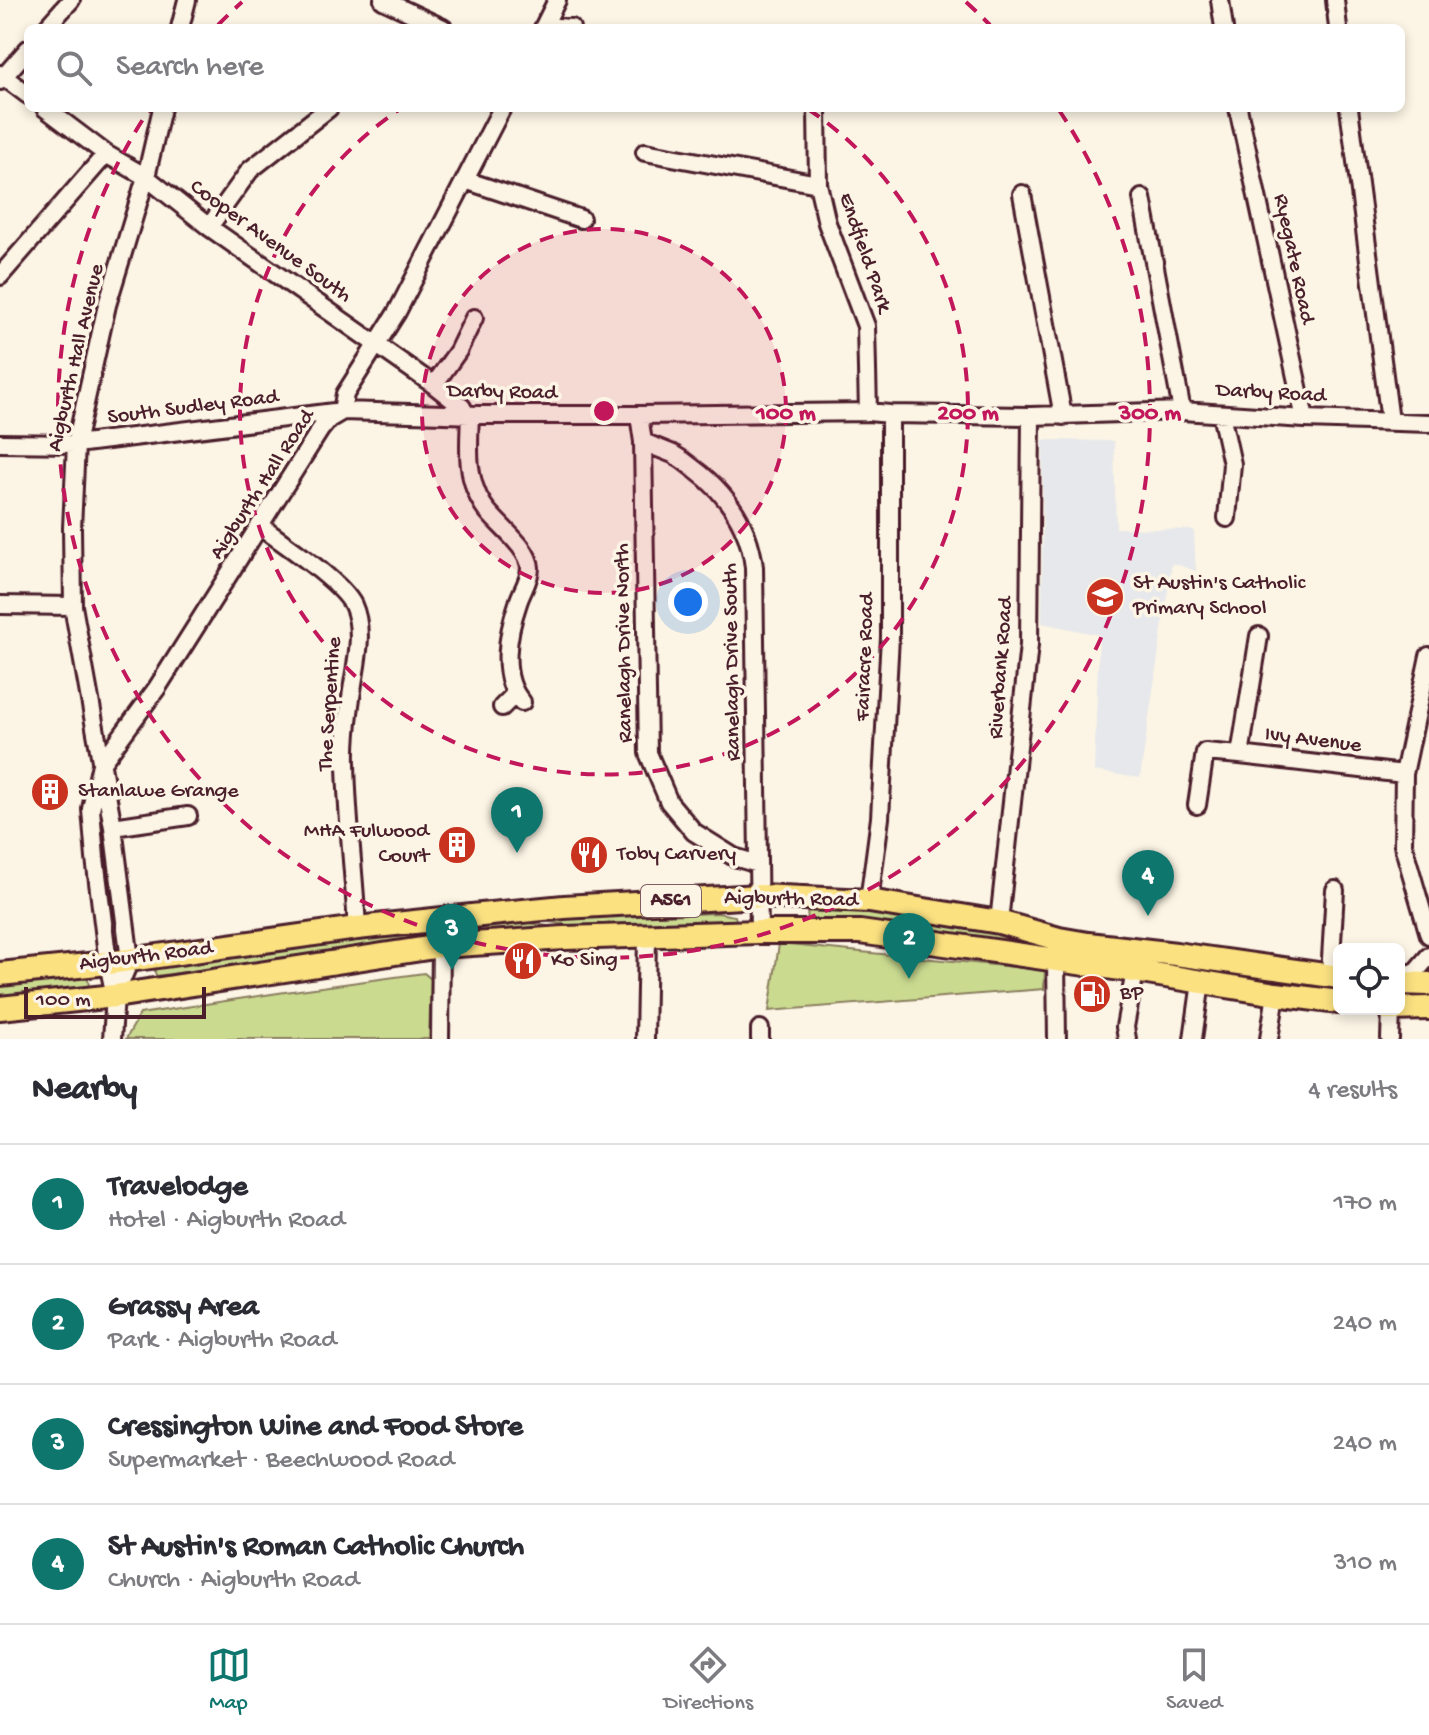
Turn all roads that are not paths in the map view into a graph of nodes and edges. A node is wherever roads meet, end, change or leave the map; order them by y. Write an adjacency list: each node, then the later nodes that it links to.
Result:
1 (71, 0): 7 (street)
2 (187, 0): 8 (street)
3 (383, 0): 9 (street)
4 (557, 0): 10 (street)
5 (1220, 0): 11 (street)
6 (1335, 0): 12 (street)
7 (50, 24)
8 (181, 24)
9 (434, 24)
10 (545, 24)
11 (1223, 24)
12 (1338, 24)
13 (24, 53): 14 (street)
14 (1, 77): 15 (street)
15 (24, 92)
16 (50, 112): 24 (street, Cooper Avenue South)
17 (161, 112): 25 (street, Aigburth Hall Avenue)
18 (324, 112): 31 (street)
19 (500, 112): 26 (street, Aigburth Hall Road)
20 (817, 112): 27 (street, Endfield Park)
21 (1239, 112): 45 (street, Ryegate Road)
22 (1350, 112): 46 (street)
23 (645, 152): 27 (street)
24 (106, 154): 25 (street, Cooper Avenue South); 32 (street)
25 (146, 177): 31 (street, Cooper Avenue South); 50 (street, Aigburth Hall Avenue)
26 (465, 180): 30 (street); 34 (street, Aigburth Hall Road)
27 (818, 184): 38 (street, Endfield Park)
28 (1022, 194): 44 (street)
29 (1142, 198): 37 (street)
30 (581, 219)
31 (209, 227): 34 (street, Cooper Avenue South)
32 (0, 276)
33 (475, 317): 35 (street)
34 (375, 345): 35 (street, Cooper Avenue South); 36 (street, Aigburth Hall Road)
35 (434, 385): 41 (street, Cooper Avenue South)
36 (342, 411): 41 (street, Darby Road); 50 (street, South Sudley Road); 52 (street, Aigburth Hall Road)
37 (1182, 411): 40 (street, Darby Road); 44 (street, Darby Road)
38 (868, 412): 39 (street, Darby Road); 42 (street, Darby Road)
39 (890, 414): 43 (street, Darby Road); 67 (street, Fairacre Road)
40 (1221, 414): 45 (street, Darby Road); 51 (street)
41 (468, 415): 42 (street, Darby Road); 57 (street)
42 (639, 415): 48 (street, Ranelagh Drive North)
43 (1031, 416): 44 (street, Darby Road); 68 (street, Riverbank Road)
44 (1063, 416)
45 (1305, 419): 46 (street, Darby Road)
46 (1390, 421): 47 (street, Darby Road)
47 (1429, 423)
48 (643, 442): 64 (street, Ranelagh Drive South); 64 (street, Ranelagh Drive North)
49 (0, 443): 50 (street, South Sudley Road)
50 (76, 444): 54 (street, Aigburth Hall Avenue)
51 (1227, 518)
52 (260, 526): 59 (street, Aigburth Hall Road); 69 (street, The Serpentine)
53 (0, 605): 54 (street)
54 (73, 606): 59 (street, Aigburth Hall Avenue)
55 (1259, 636): 58 (street, Ivy Avenue)
56 (1429, 656): 60 (street)
57 (502, 707)
58 (1240, 755): 60 (street, Ivy Avenue); 61 (street)
59 (101, 764): 63 (street, Aigburth Hall Avenue); 77 (street, Aigburth Hall Avenue)
60 (1404, 774): 71 (street)
61 (1197, 805)
62 (188, 816): 63 (street)
63 (113, 827): 77 (street, Aigburth Hall Avenue)
64 (758, 864): 66 (street, Ranelagh Drive South)
65 (1335, 890): 73 (street)
66 (760, 896): 67 (highway, Aigburth Road / A561); 69 (highway, Aigburth Road / A561); 70 (street, Ranelagh Drive South)
67 (869, 901): 68 (highway, Aigburth Road / A561)
68 (999, 922): 80 (highway, Aigburth Road / A561)
69 (357, 928): 77 (highway, Aigburth Road / A561)
70 (759, 932): 72 (highway, Aigburth Road / A561); 76 (highway, Aigburth Road / A561)
71 (1429, 935)
72 (647, 937): 74 (highway, Aigburth Road / A561); 94 (street)
73 (1334, 943)
74 (441, 946): 86 (highway, Aigburth Road / A561); 93 (street)
75 (1429, 956): 81 (street)
76 (1056, 960): 78 (highway, Aigburth Road / A561); 95 (street)
77 (119, 962): 79 (highway, Aigburth Road / A561); 86 (street, Aigburth Hall Avenue)
78 (1135, 971): 82 (highway, Aigburth Road / A561); 96 (street)
79 (0, 974)
80 (1333, 976)
81 (1405, 978)
82 (1201, 982): 85 (highway, Aigburth Road / A561); 97 (street)
83 (1405, 982): 84 (highway)
84 (1429, 984)
85 (1276, 994): 87 (highway, Aigburth Road / A561); 98 (street)
86 (115, 996): 88 (highway, Aigburth Road / A561); 92 (street, Aigburth Hall Avenue)
87 (1333, 1001)
88 (0, 1008)
89 (1429, 1008): 90 (highway)
90 (1405, 1009)
91 (1390, 1015): 99 (street)
92 (112, 1039)
93 (440, 1039)
94 (645, 1039)
95 (1057, 1039)
96 (1127, 1039)
97 (1193, 1039)
98 (1269, 1039)
99 (1390, 1039)

